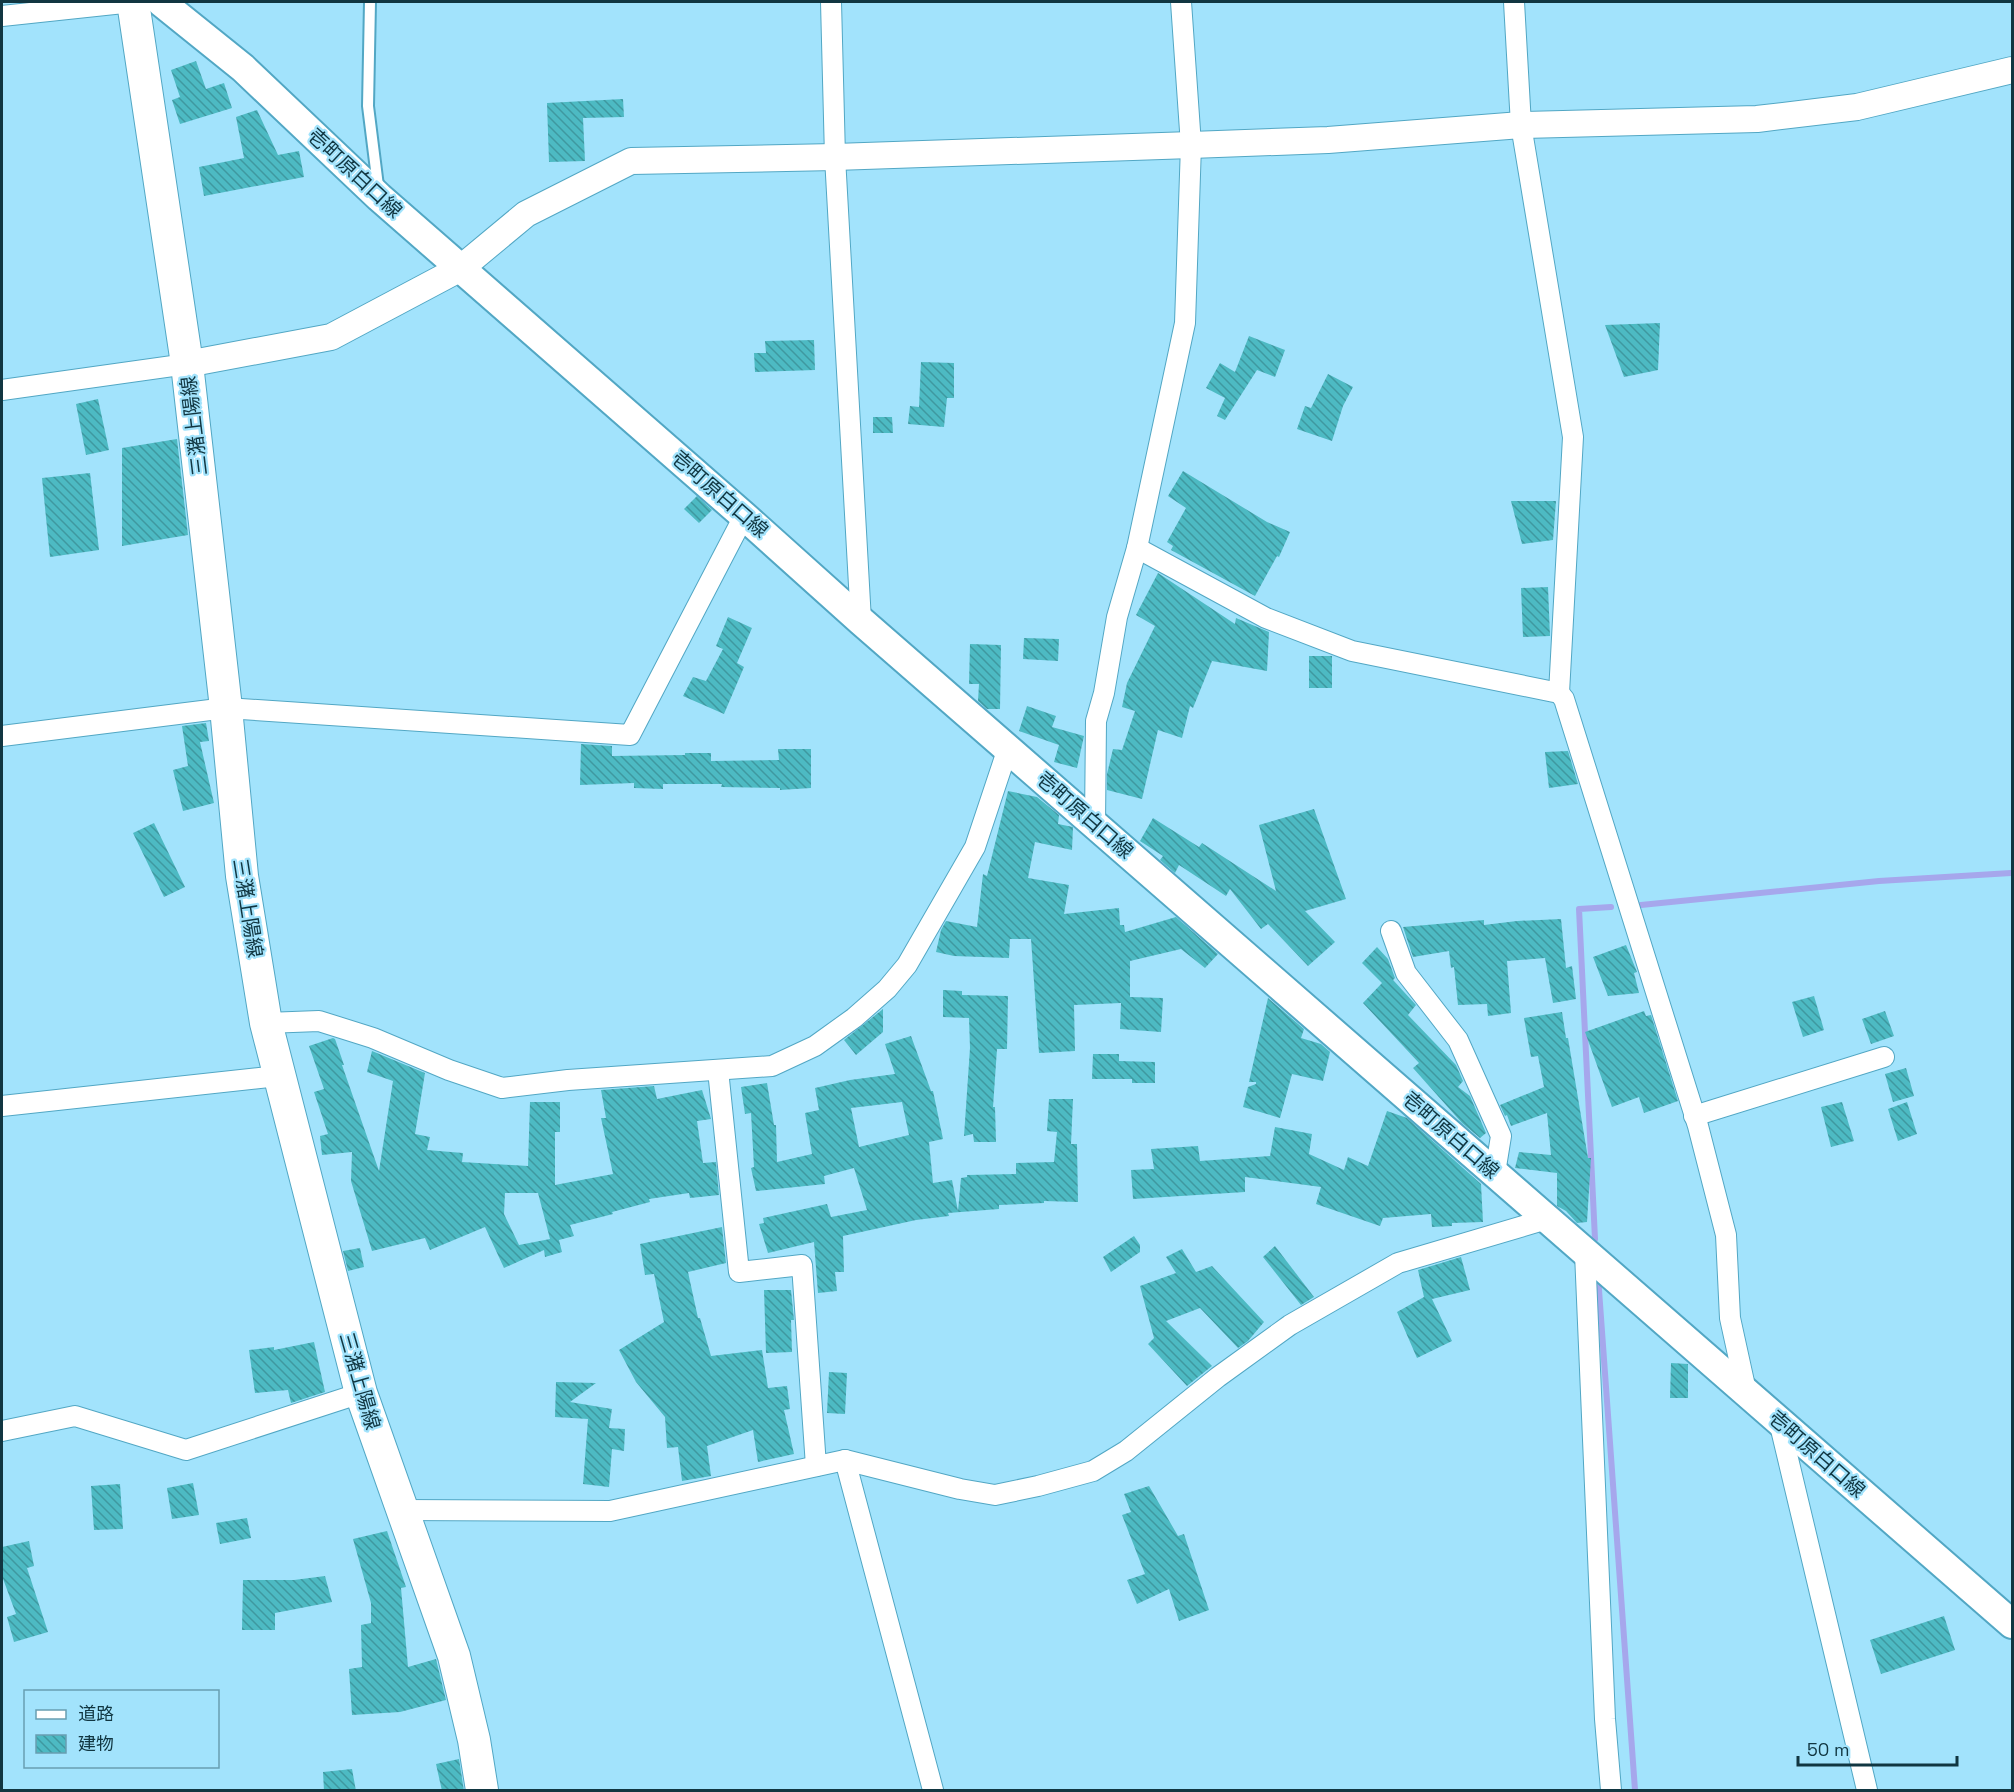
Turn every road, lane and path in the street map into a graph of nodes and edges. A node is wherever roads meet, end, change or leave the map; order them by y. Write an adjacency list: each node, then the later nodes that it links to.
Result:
1 (133, 2): 7 (street); 14 (main road, 三潴上陽線)
2 (161, 2): 12 (main road, 壱町原白口線)
3 (370, 2): 12 (lane)
4 (831, 2): 11 (street)
5 (1181, 2): 10 (street)
6 (1514, 2): 9 (street)
7 (2, 16)
8 (2013, 70): 9 (street)
9 (1521, 126): 10 (street); 19 (street)
10 (1191, 145): 11 (street); 17 (street)
11 (836, 157): 13 (street); 18 (street)
12 (379, 197): 13 (main road, 壱町原白口線)
13 (460, 268): 14 (street); 16 (main road, 壱町原白口線)
14 (187, 364): 15 (street); 20 (main road, 三潴上陽線)
15 (2, 390)
16 (744, 516): 18 (main road, 壱町原白口線); 20 (street)
17 (1137, 549): 19 (street); 23 (street)
18 (861, 621): 22 (main road, 壱町原白口線)
19 (1559, 693): 30 (street)
20 (226, 708): 21 (street); 25 (main road, 三潴上陽線)
21 (2, 736)
22 (1008, 748): 23 (main road, 壱町原白口線); 27 (street)
23 (1095, 825): 31 (main road, 壱町原白口線)
24 (1391, 931): 31 (street)
25 (266, 1023): 27 (street); 28 (main road, 三潴上陽線)
26 (1884, 1057): 30 (street)
27 (718, 1070): 39 (street)
28 (278, 1076): 29 (street); 35 (main road, 三潴上陽線)
29 (2, 1106)
30 (1694, 1116): 34 (street)
31 (1495, 1173): 32 (main road, 壱町原白口線)
32 (1547, 1219): 33 (main road, 壱町原白口線); 38 (street)
33 (1585, 1253): 34 (main road, 壱町原白口線); 44 (street)
34 (1746, 1391): 36 (main road, 壱町原白口線)
35 (361, 1393): 37 (street); 40 (main road, 三潴上陽線)
36 (1779, 1421): 41 (main road, 壱町原白口線); 45 (street)
37 (2, 1431)
38 (845, 1460): 39 (street); 43 (street)
39 (816, 1466): 40 (street)
40 (401, 1510): 42 (main road, 三潴上陽線)
41 (2013, 1624)
42 (482, 1791)
43 (933, 1791)
44 (1611, 1791)
45 (1867, 1791)

